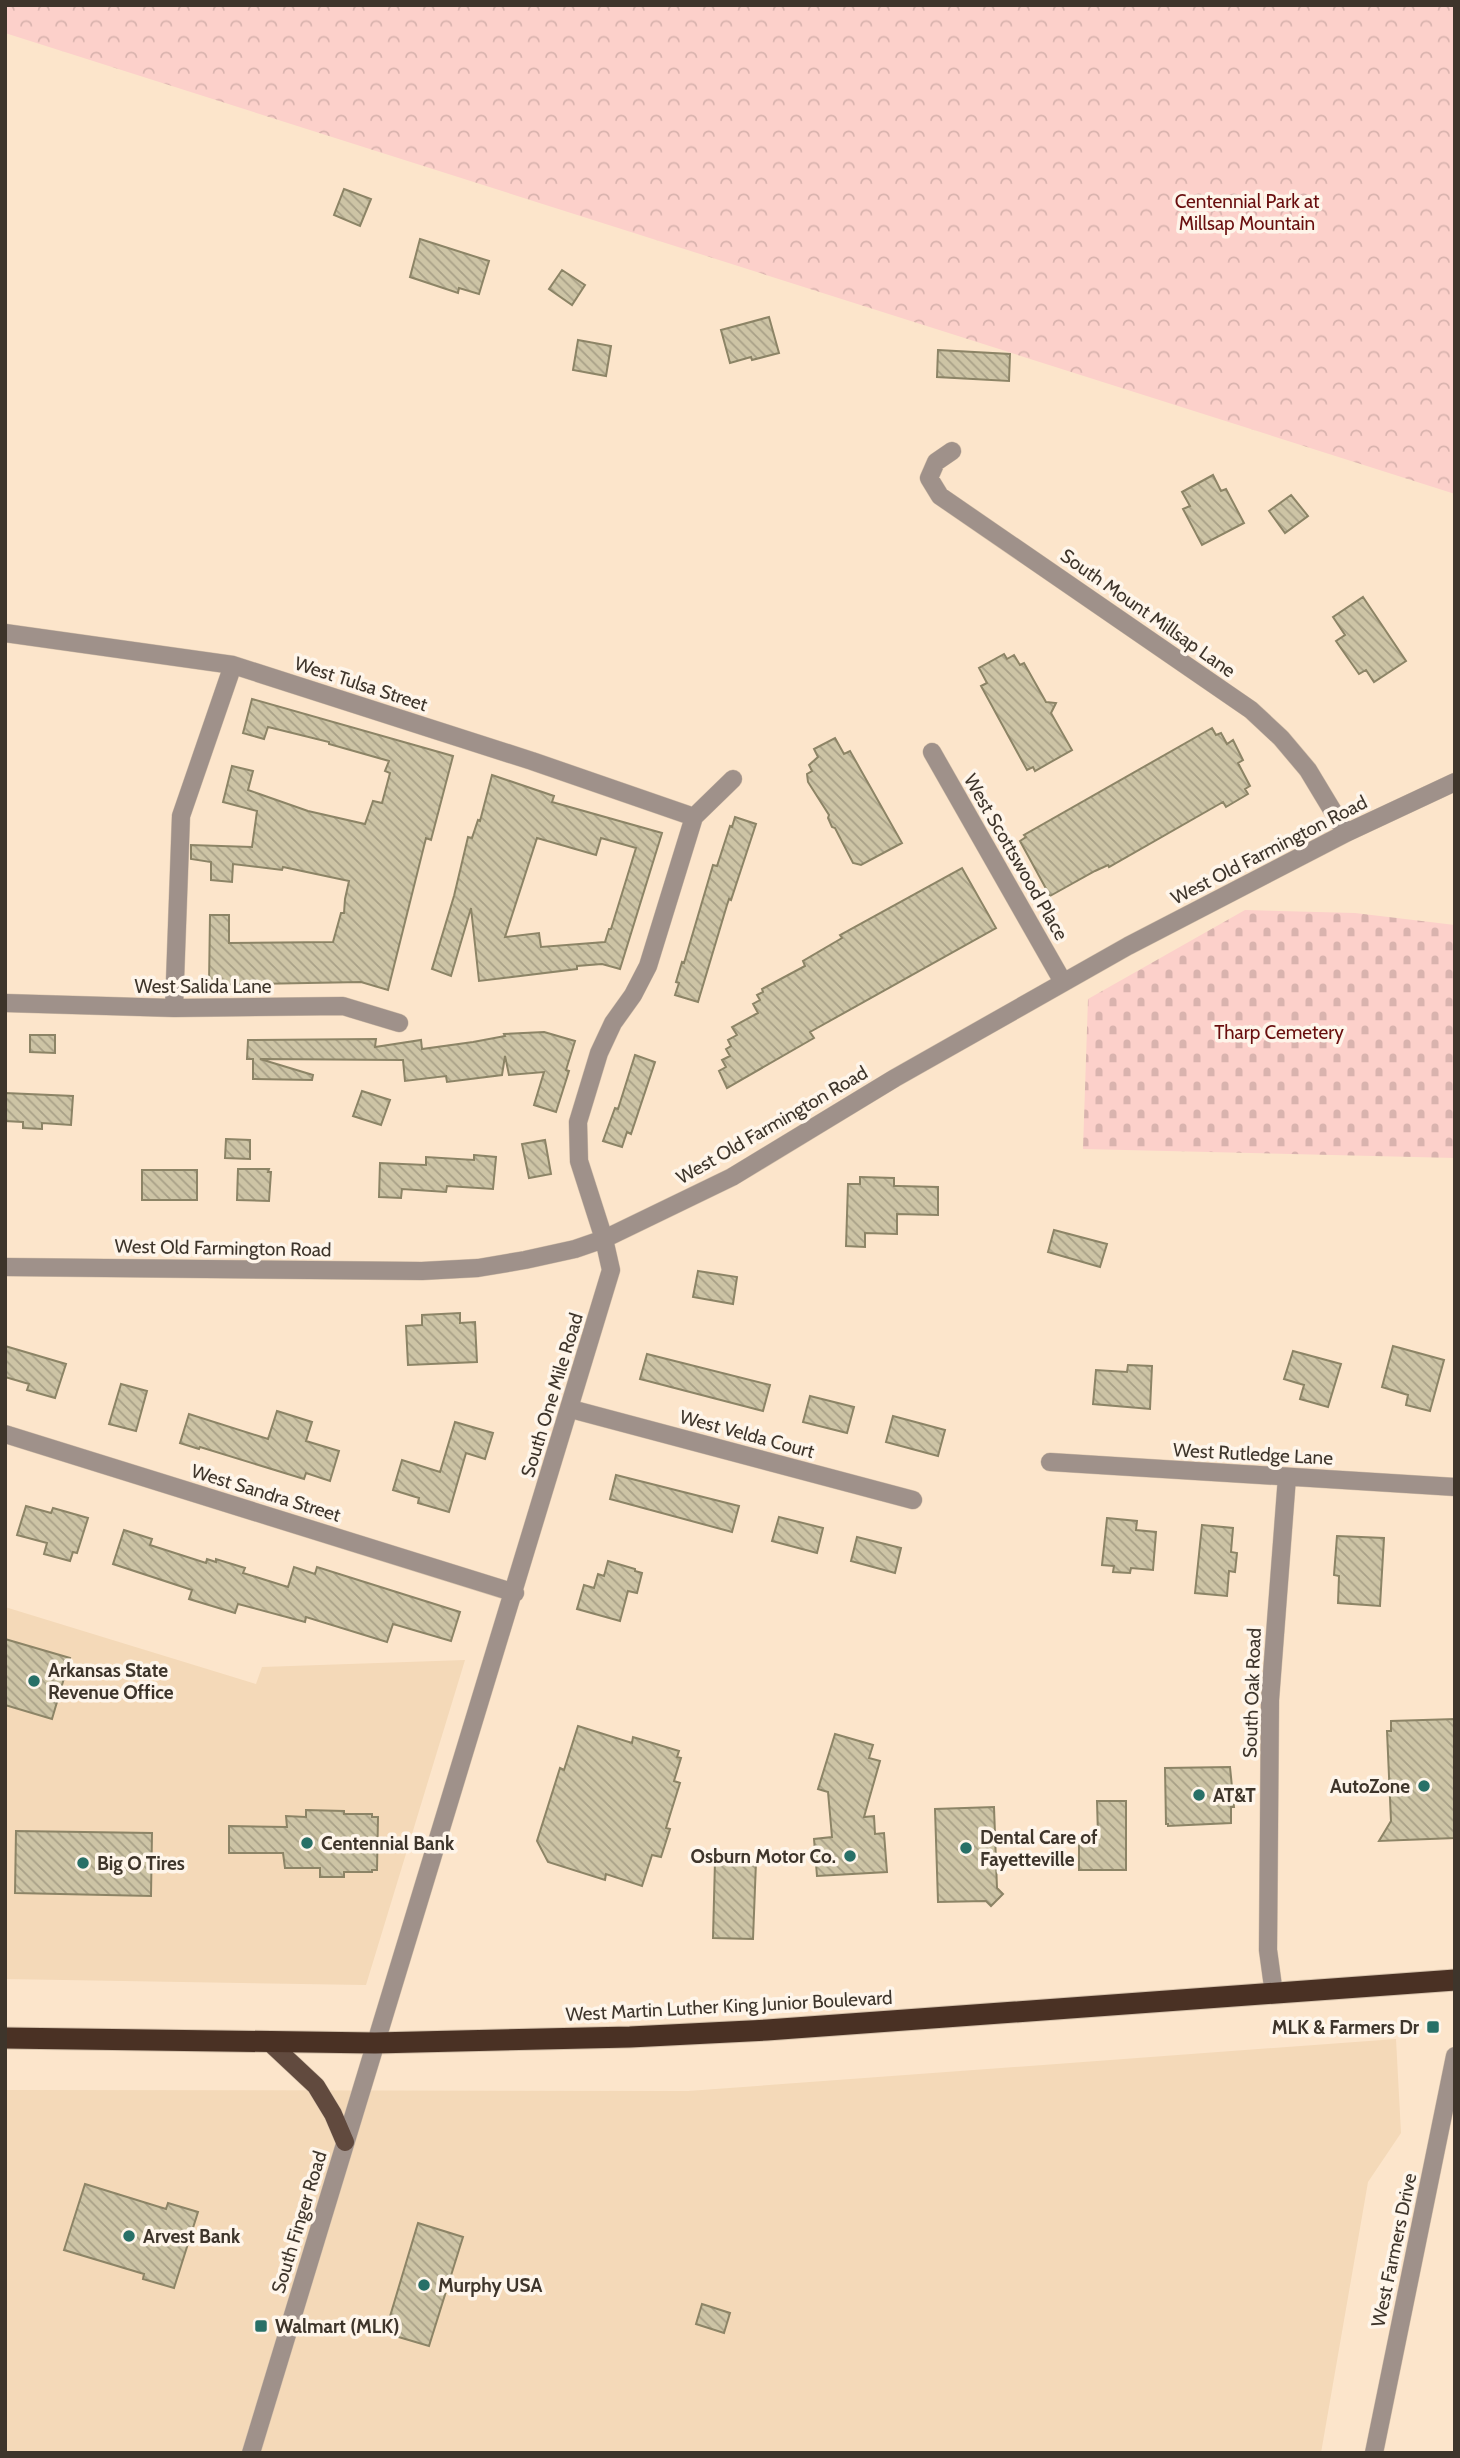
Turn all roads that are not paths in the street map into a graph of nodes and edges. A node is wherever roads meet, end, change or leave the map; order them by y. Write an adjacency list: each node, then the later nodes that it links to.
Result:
1 (952, 451): 8 (street, South Mount Millsap Lane)
2 (5, 633): 3 (street, West Tulsa Street)
3 (233, 665): 7 (street, West Tulsa Street); 11 (street)
4 (932, 752): 9 (street, West Scottswood Place)
5 (733, 779): 7 (street, South One Mile Road)
6 (1455, 782): 8 (street, West Old Farmington Road)
7 (694, 817): 13 (street, South One Mile Road)
8 (1346, 832): 9 (street, West Old Farmington Road)
9 (1063, 982): 13 (street, West Old Farmington Road)
10 (5, 1003): 11 (street, West Salida Lane)
11 (174, 1008): 12 (street, West Salida Lane)
12 (399, 1023)
13 (604, 1239): 14 (street, West Old Farmington Road); 15 (street, South One Mile Road)
14 (5, 1267)
15 (570, 1409): 20 (street, West Velda Court); 21 (street, South One Mile Road)
16 (5, 1434): 21 (street, West Sandra Street)
17 (1050, 1462): 18 (street, West Rutledge Lane)
18 (1287, 1477): 19 (street, West Rutledge Lane); 23 (street, South Oak Road)
19 (1455, 1487)
20 (913, 1500)
21 (515, 1593): 26 (street, South One Mile Road)
22 (1455, 1980): 23 (highway, West Martin Luther King Junior Boulevard)
23 (1274, 1994): 26 (highway, West Martin Luther King Junior Boulevard)
24 (5, 2038): 25 (highway, West Martin Luther King Junior Boulevard)
25 (268, 2041): 26 (highway, West Martin Luther King Junior Boulevard); 28 (main road)
26 (375, 2043): 28 (street, South Finger Road)
27 (1455, 2056): 30 (street, West Farmers Drive)
28 (345, 2142): 29 (street, South Finger Road)
29 (251, 2453)
30 (1374, 2453)

